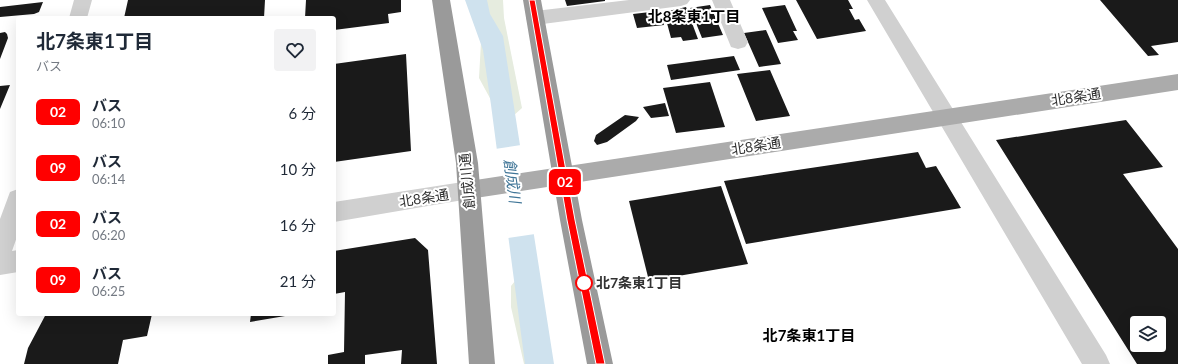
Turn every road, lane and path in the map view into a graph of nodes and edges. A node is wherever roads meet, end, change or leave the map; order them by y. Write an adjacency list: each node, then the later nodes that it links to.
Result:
1 (84, 0): 7 (street)
2 (441, 0): 12 (highway, 創成川通)
3 (681, 0): 6 (street)
4 (721, 0): 8 (street)
5 (876, 0): 10 (street)
6 (534, 9): 11 (highway)
7 (79, 16)
8 (738, 42)
9 (1178, 82): 10 (main road, 北8条通)
10 (946, 116): 11 (main road, 北8条通); 20 (street)
11 (564, 176): 12 (main road, 北8条通); 19 (highway)
12 (469, 190): 14 (street, 北8条通); 18 (highway, 創成川通)
13 (16, 205): 15 (street)
14 (336, 212)
15 (0, 253)
16 (16, 261): 17 (street)
17 (0, 264)
18 (482, 364)
19 (600, 364)
20 (1097, 364)

